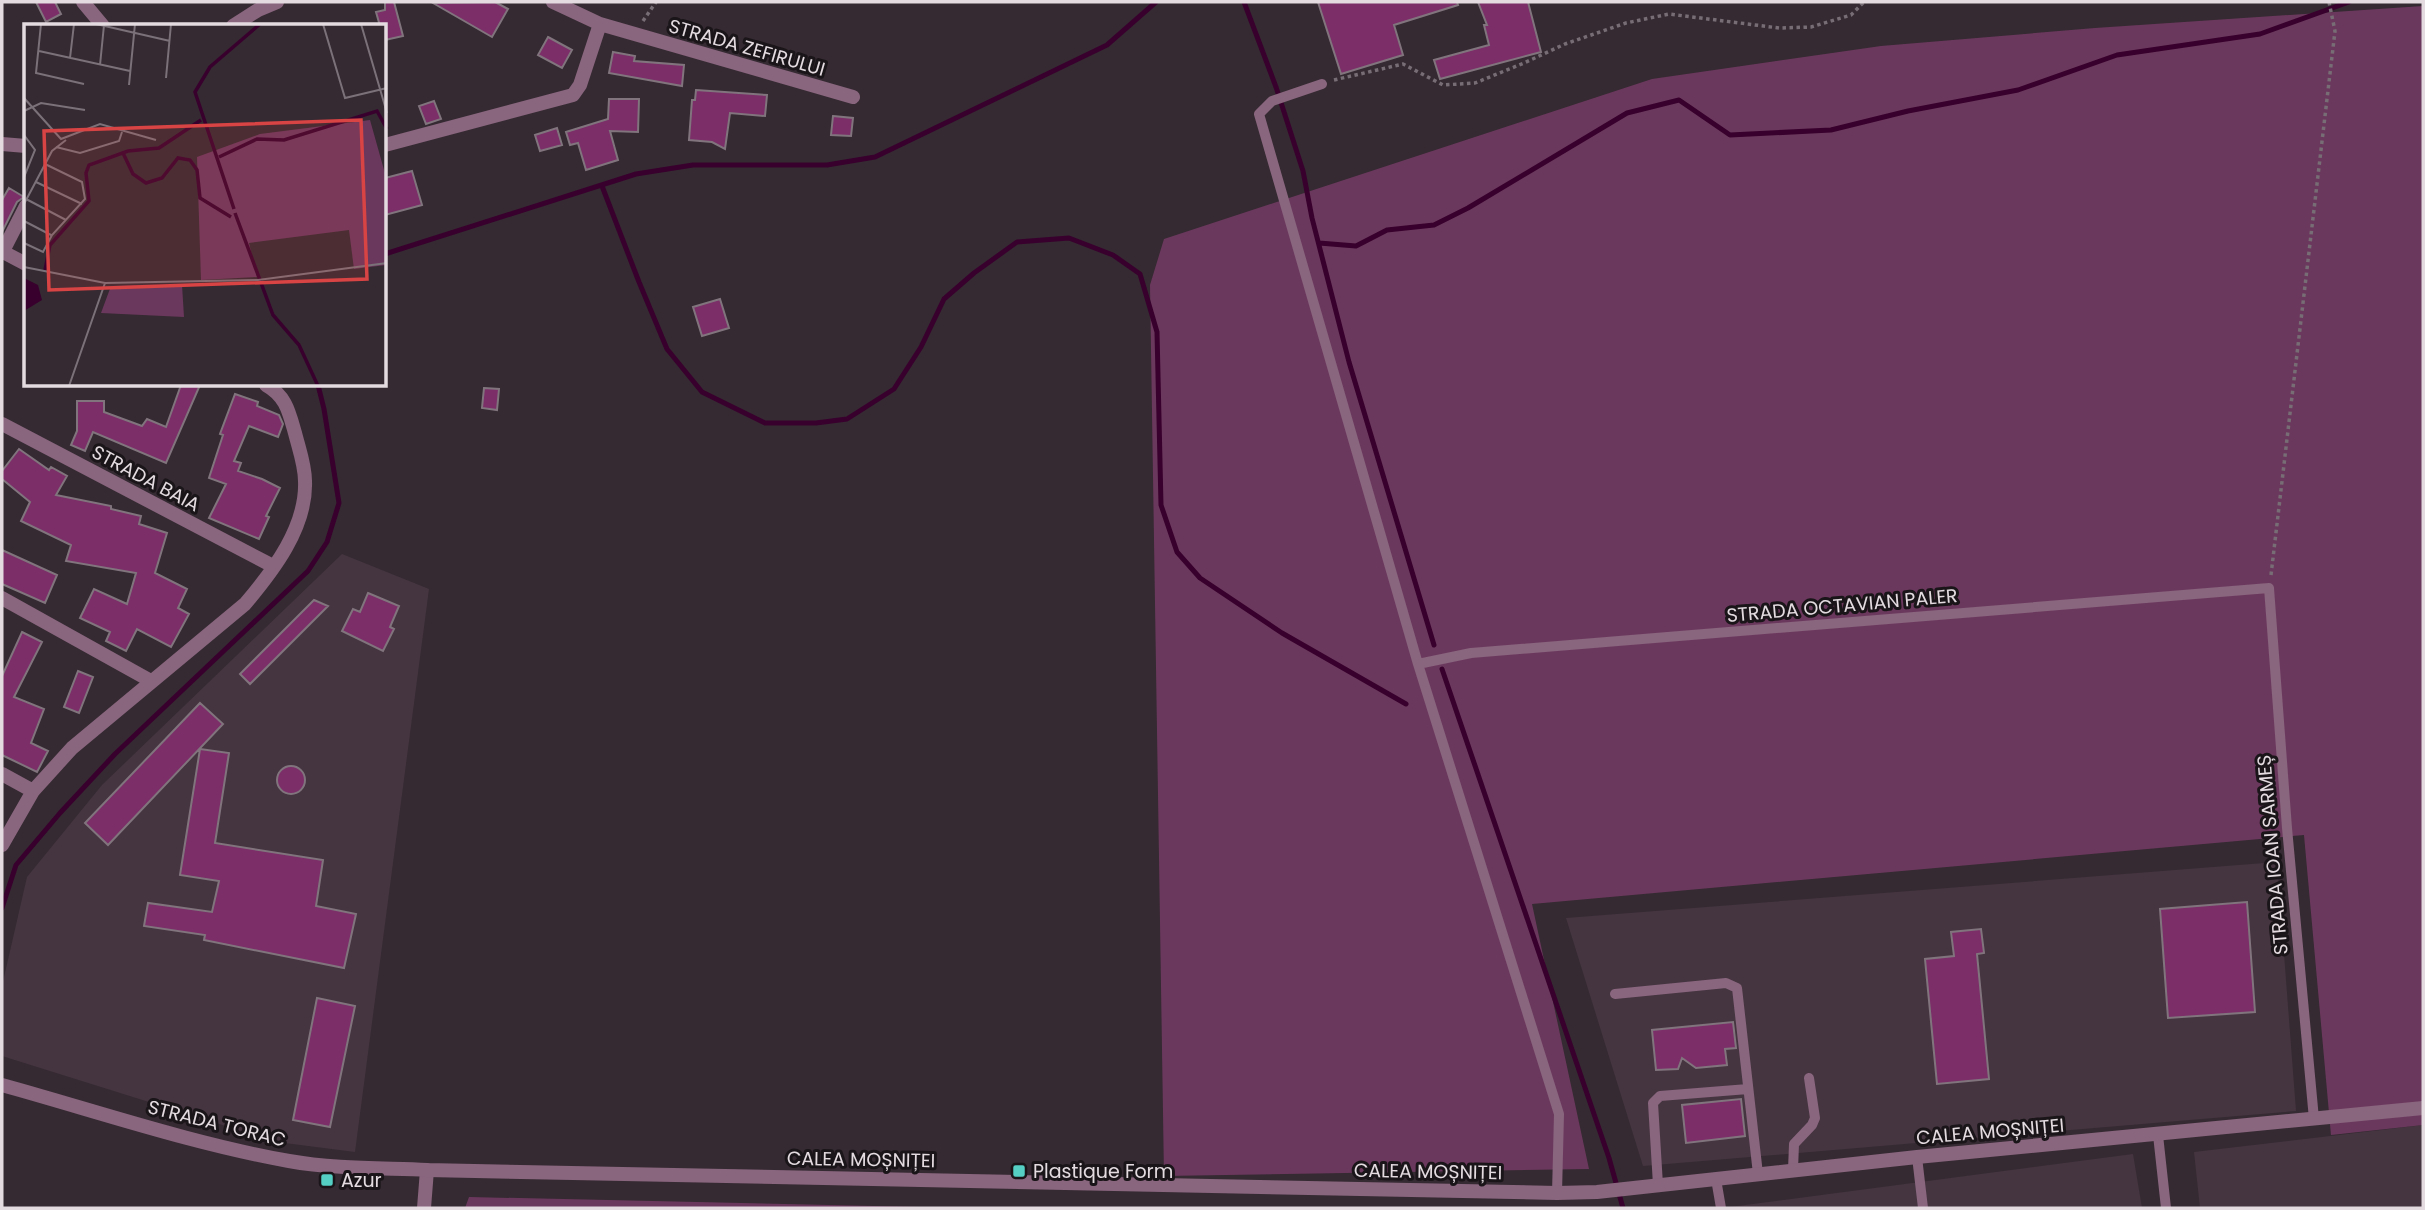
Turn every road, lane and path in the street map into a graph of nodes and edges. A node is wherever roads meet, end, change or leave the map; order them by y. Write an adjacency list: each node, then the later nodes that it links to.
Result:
1 (83, 2): 7 (street)
2 (277, 2): 8 (street)
3 (553, 2): 9 (street, STRADA ZEFIRULUI)
4 (656, 2): 10 (path)
5 (1864, 2): 11 (path)
6 (2329, 2): 22 (path)
7 (101, 24)
8 (236, 24)
9 (600, 24): 10 (street, STRADA ZEFIRULUI); 14 (street)
10 (634, 34): 12 (street, STRADA ZEFIRULUI)
11 (1322, 84): 24 (lane)
12 (853, 97)
13 (2, 144): 15 (street)
14 (387, 144)
15 (24, 146)
16 (24, 210): 17 (street)
17 (2, 252): 18 (street)
18 (24, 263)
19 (268, 387): 21 (street)
20 (2, 424): 21 (street, STRADA BAIA)
21 (273, 566): 25 (street)
22 (2269, 588): 24 (lane, STRADA OCTAVIAN PALER); 34 (lane, STRADA IOAN SARMEȘ)
23 (2, 598): 25 (street)
24 (1419, 664): 42 (lane)
25 (151, 681): 27 (street)
26 (2, 774): 27 (street)
27 (33, 791): 28 (street)
28 (2, 845)
29 (1615, 993): 32 (lane)
30 (1810, 1078): 38 (lane)
31 (2, 1085): 37 (street, STRADA TORAC)
32 (1748, 1089): 39 (lane); 41 (lane)
33 (2423, 1108): 34 (street, CALEA MOȘNIȚEI)
34 (2314, 1119): 35 (street, CALEA MOȘNIȚEI)
35 (2158, 1135): 36 (street, CALEA MOȘNIȚEI); 46 (lane)
36 (1917, 1157): 38 (street, CALEA MOȘNIȚEI); 45 (lane)
37 (427, 1170): 42 (street, CALEA MOȘNIȚEI); 43 (street)
38 (1793, 1170): 39 (street, CALEA MOȘNIȚEI)
39 (1758, 1174): 40 (street, CALEA MOȘNIȚEI)
40 (1716, 1179): 41 (street, CALEA MOȘNIȚEI); 44 (lane)
41 (1658, 1185): 42 (street, CALEA MOȘNIȚEI)
42 (1557, 1193)
43 (424, 1208)
44 (1721, 1208)
45 (1923, 1208)
46 (2166, 1208)

